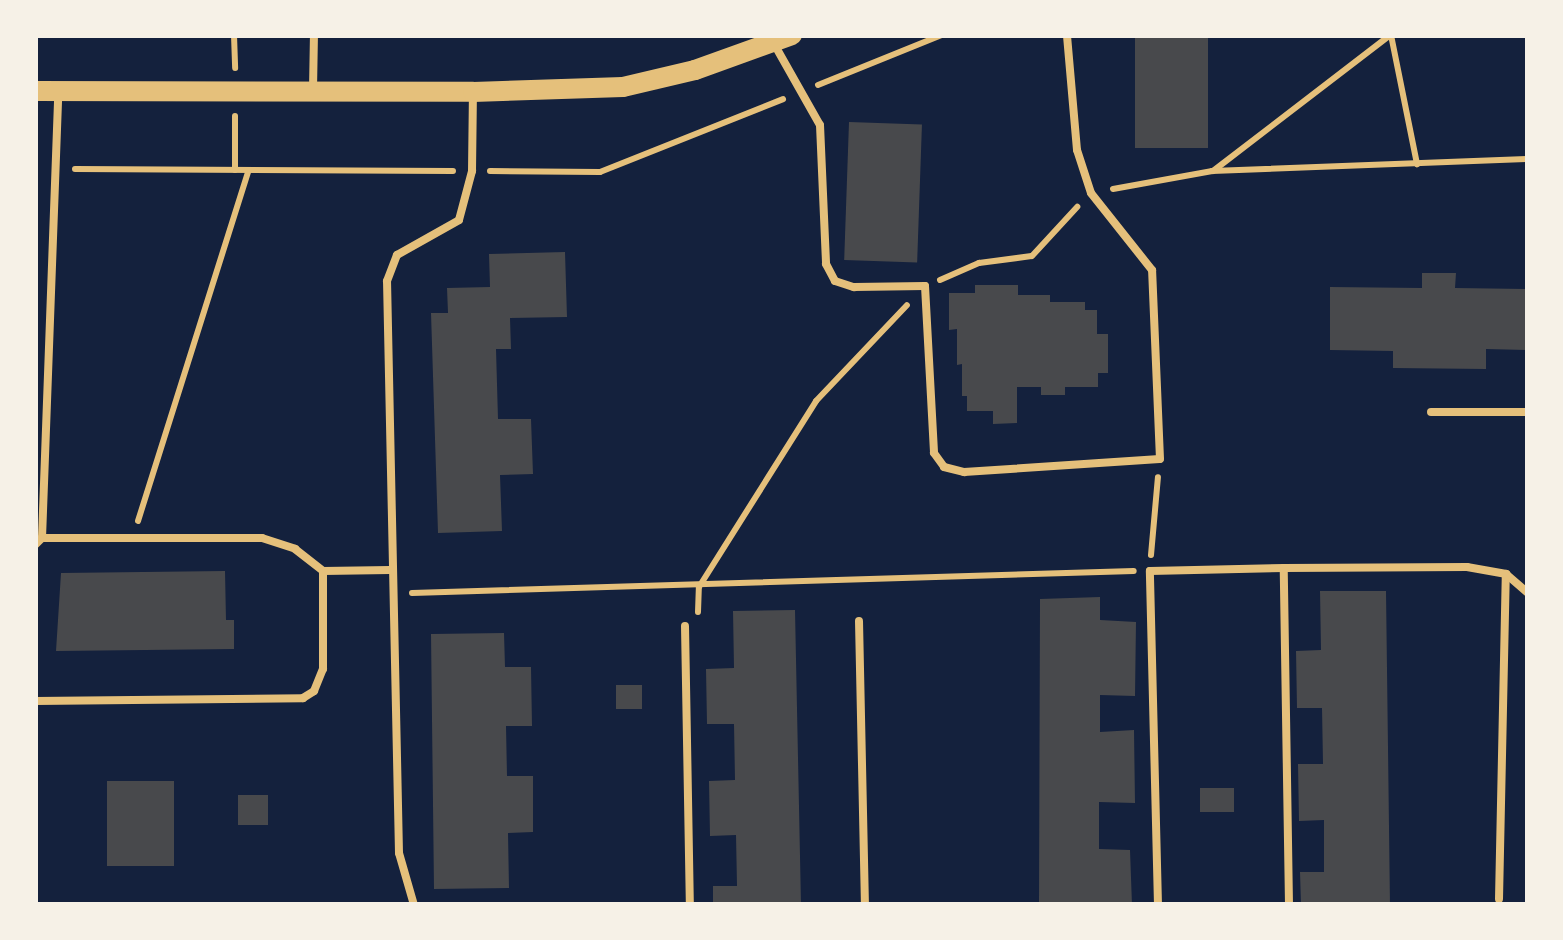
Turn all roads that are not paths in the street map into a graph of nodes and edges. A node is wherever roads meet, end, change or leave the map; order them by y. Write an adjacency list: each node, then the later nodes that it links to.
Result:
1 (314, 35): 4 (lane)
2 (1067, 35): 3 (lane)
3 (783, 39): 7 (main road)
4 (313, 90): 6 (main road); 7 (main road)
5 (35, 91): 6 (main road)
6 (58, 91): 10 (lane)
7 (473, 92): 12 (lane)
8 (1431, 412): 9 (lane)
9 (1528, 412)
10 (38, 542): 13 (lane)
11 (1284, 568): 14 (lane); 23 (lane); 24 (lane)
12 (390, 570): 13 (lane); 20 (lane)
13 (324, 571): 18 (lane)
14 (1506, 574): 15 (lane); 19 (lane)
15 (1528, 593)
16 (859, 621): 22 (lane)
17 (685, 626): 21 (lane)
18 (35, 701)
19 (1499, 899)
20 (414, 905)
21 (690, 905)
22 (865, 905)
23 (1158, 905)
24 (1289, 905)

